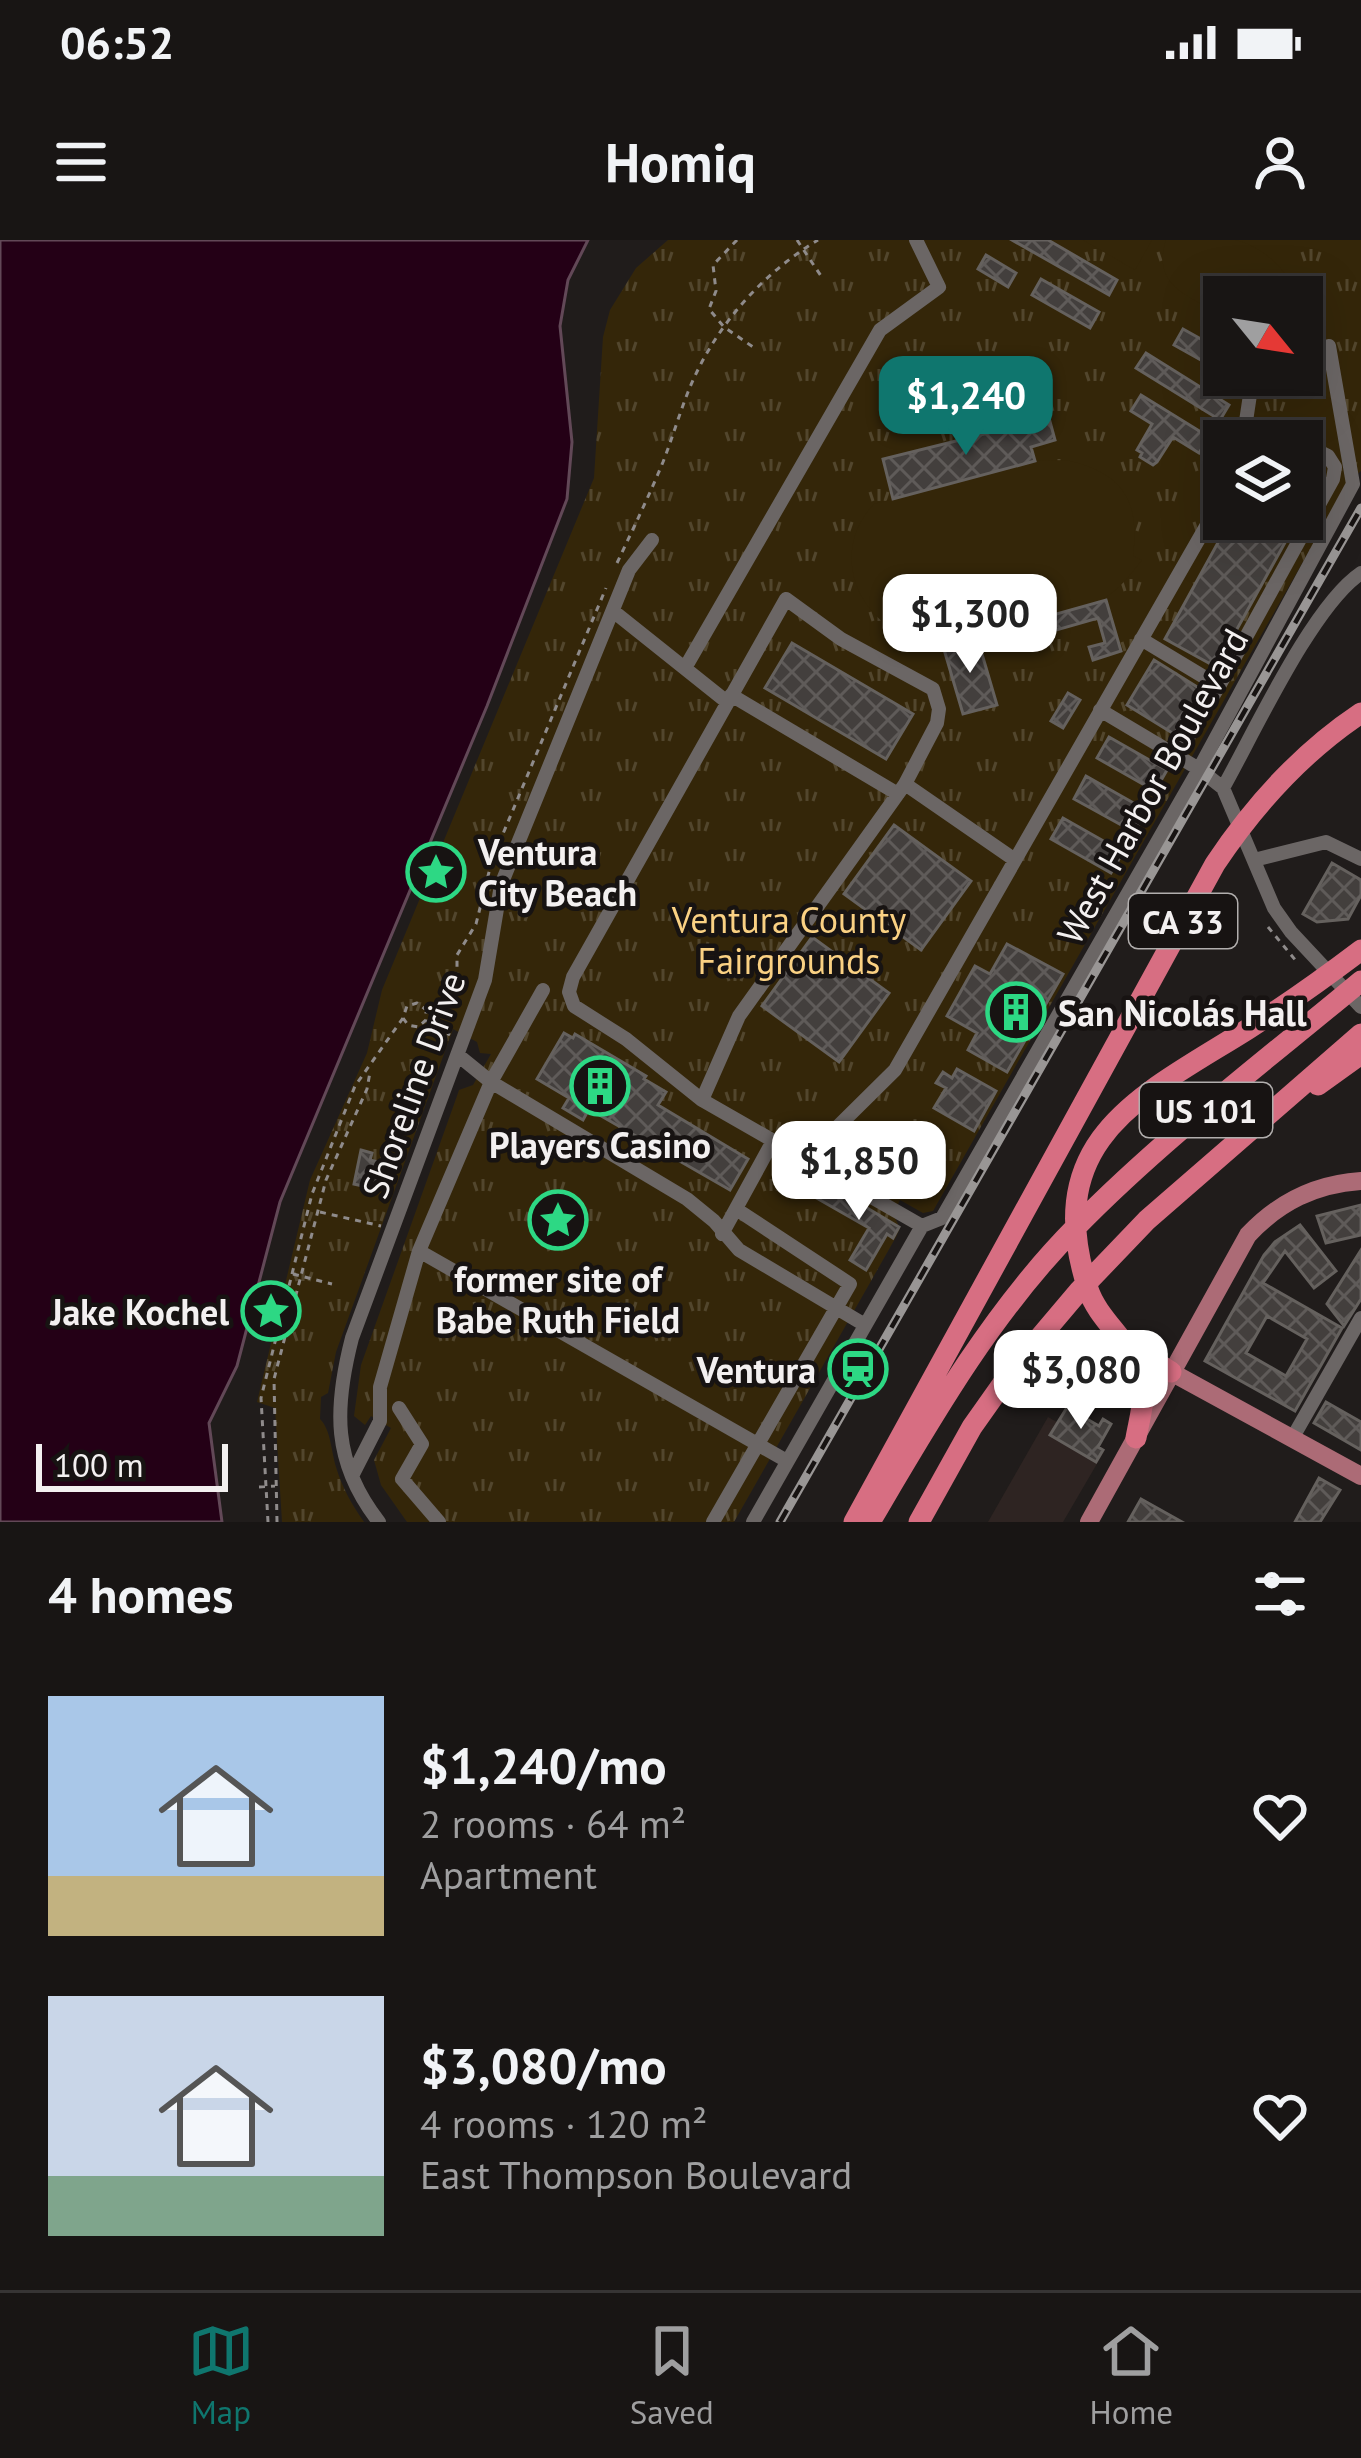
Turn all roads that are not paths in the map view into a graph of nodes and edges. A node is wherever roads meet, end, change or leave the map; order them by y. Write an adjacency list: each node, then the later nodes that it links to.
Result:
1 (916, 240): 11 (street)
2 (1323, 347): 17 (street, West Harbor Boulevard)
3 (1323, 454): 4 (street)
4 (1323, 497)
5 (1203, 531): 10 (street)
6 (652, 540): 9 (street, Shoreline Drive)
7 (1299, 540): 12 (street)
8 (1361, 573): 18 (street)
9 (613, 611): 11 (street); 29 (street, Shoreline Drive)
10 (1141, 639): 12 (street); 14 (street)
11 (685, 668): 13 (street)
12 (1219, 686): 16 (street)
13 (729, 699): 19 (street); 19 (street); 32 (street)
14 (1100, 710): 16 (street); 21 (street)
15 (1361, 712): 56 (highway, CA 33)
16 (1177, 756): 17 (street)
17 (1204, 772): 18 (street); 37 (street, West Harbor Boulevard)
18 (1223, 788): 22 (street)
19 (901, 789): 21 (street); 32 (street)
20 (1361, 859): 22 (street)
21 (1015, 860): 34 (street)
22 (1254, 860): 26 (street)
23 (1361, 950): 43 (highway)
24 (1361, 981): 57 (highway, US 101)
25 (543, 990): 31 (street)
26 (1361, 1006)
27 (1361, 1034): 30 (highway, US 101)
28 (1361, 1054): 30 (highway)
29 (459, 1056): 31 (street); 50 (street, Shoreline Drive)
30 (1324, 1072): 58 (highway, US 101)
31 (491, 1082): 38 (street); 39 (street)
32 (702, 1100): 33 (street)
33 (773, 1141): 34 (street); 36 (street)
34 (805, 1159): 37 (street)
35 (1361, 1181): 44 (main road)
36 (736, 1209): 38 (street); 40 (street)
37 (922, 1226): 42 (street, West Harbor Boulevard)
38 (722, 1234): 40 (street)
39 (419, 1251): 48 (street); 50 (street)
40 (836, 1308): 42 (street); 48 (street)
41 (1361, 1318): 46 (street)
42 (865, 1325): 49 (street, West Harbor Boulevard)
43 (1121, 1340): 44 (highway); 47 (highway)
44 (1172, 1372): 46 (main road); 47 (main road)
45 (399, 1408): 53 (street)
46 (1293, 1437): 51 (main road)
47 (1136, 1438): 59 (main road)
48 (758, 1444): 49 (street); 54 (street)
49 (787, 1461): 55 (street, West Harbor Boulevard)
50 (353, 1474): 52 (street, Shoreline Drive)
51 (1361, 1476)
52 (379, 1522)
53 (440, 1522)
54 (713, 1522)
55 (753, 1522)
56 (854, 1522)
57 (870, 1522)
58 (919, 1522)
59 (1089, 1522)

